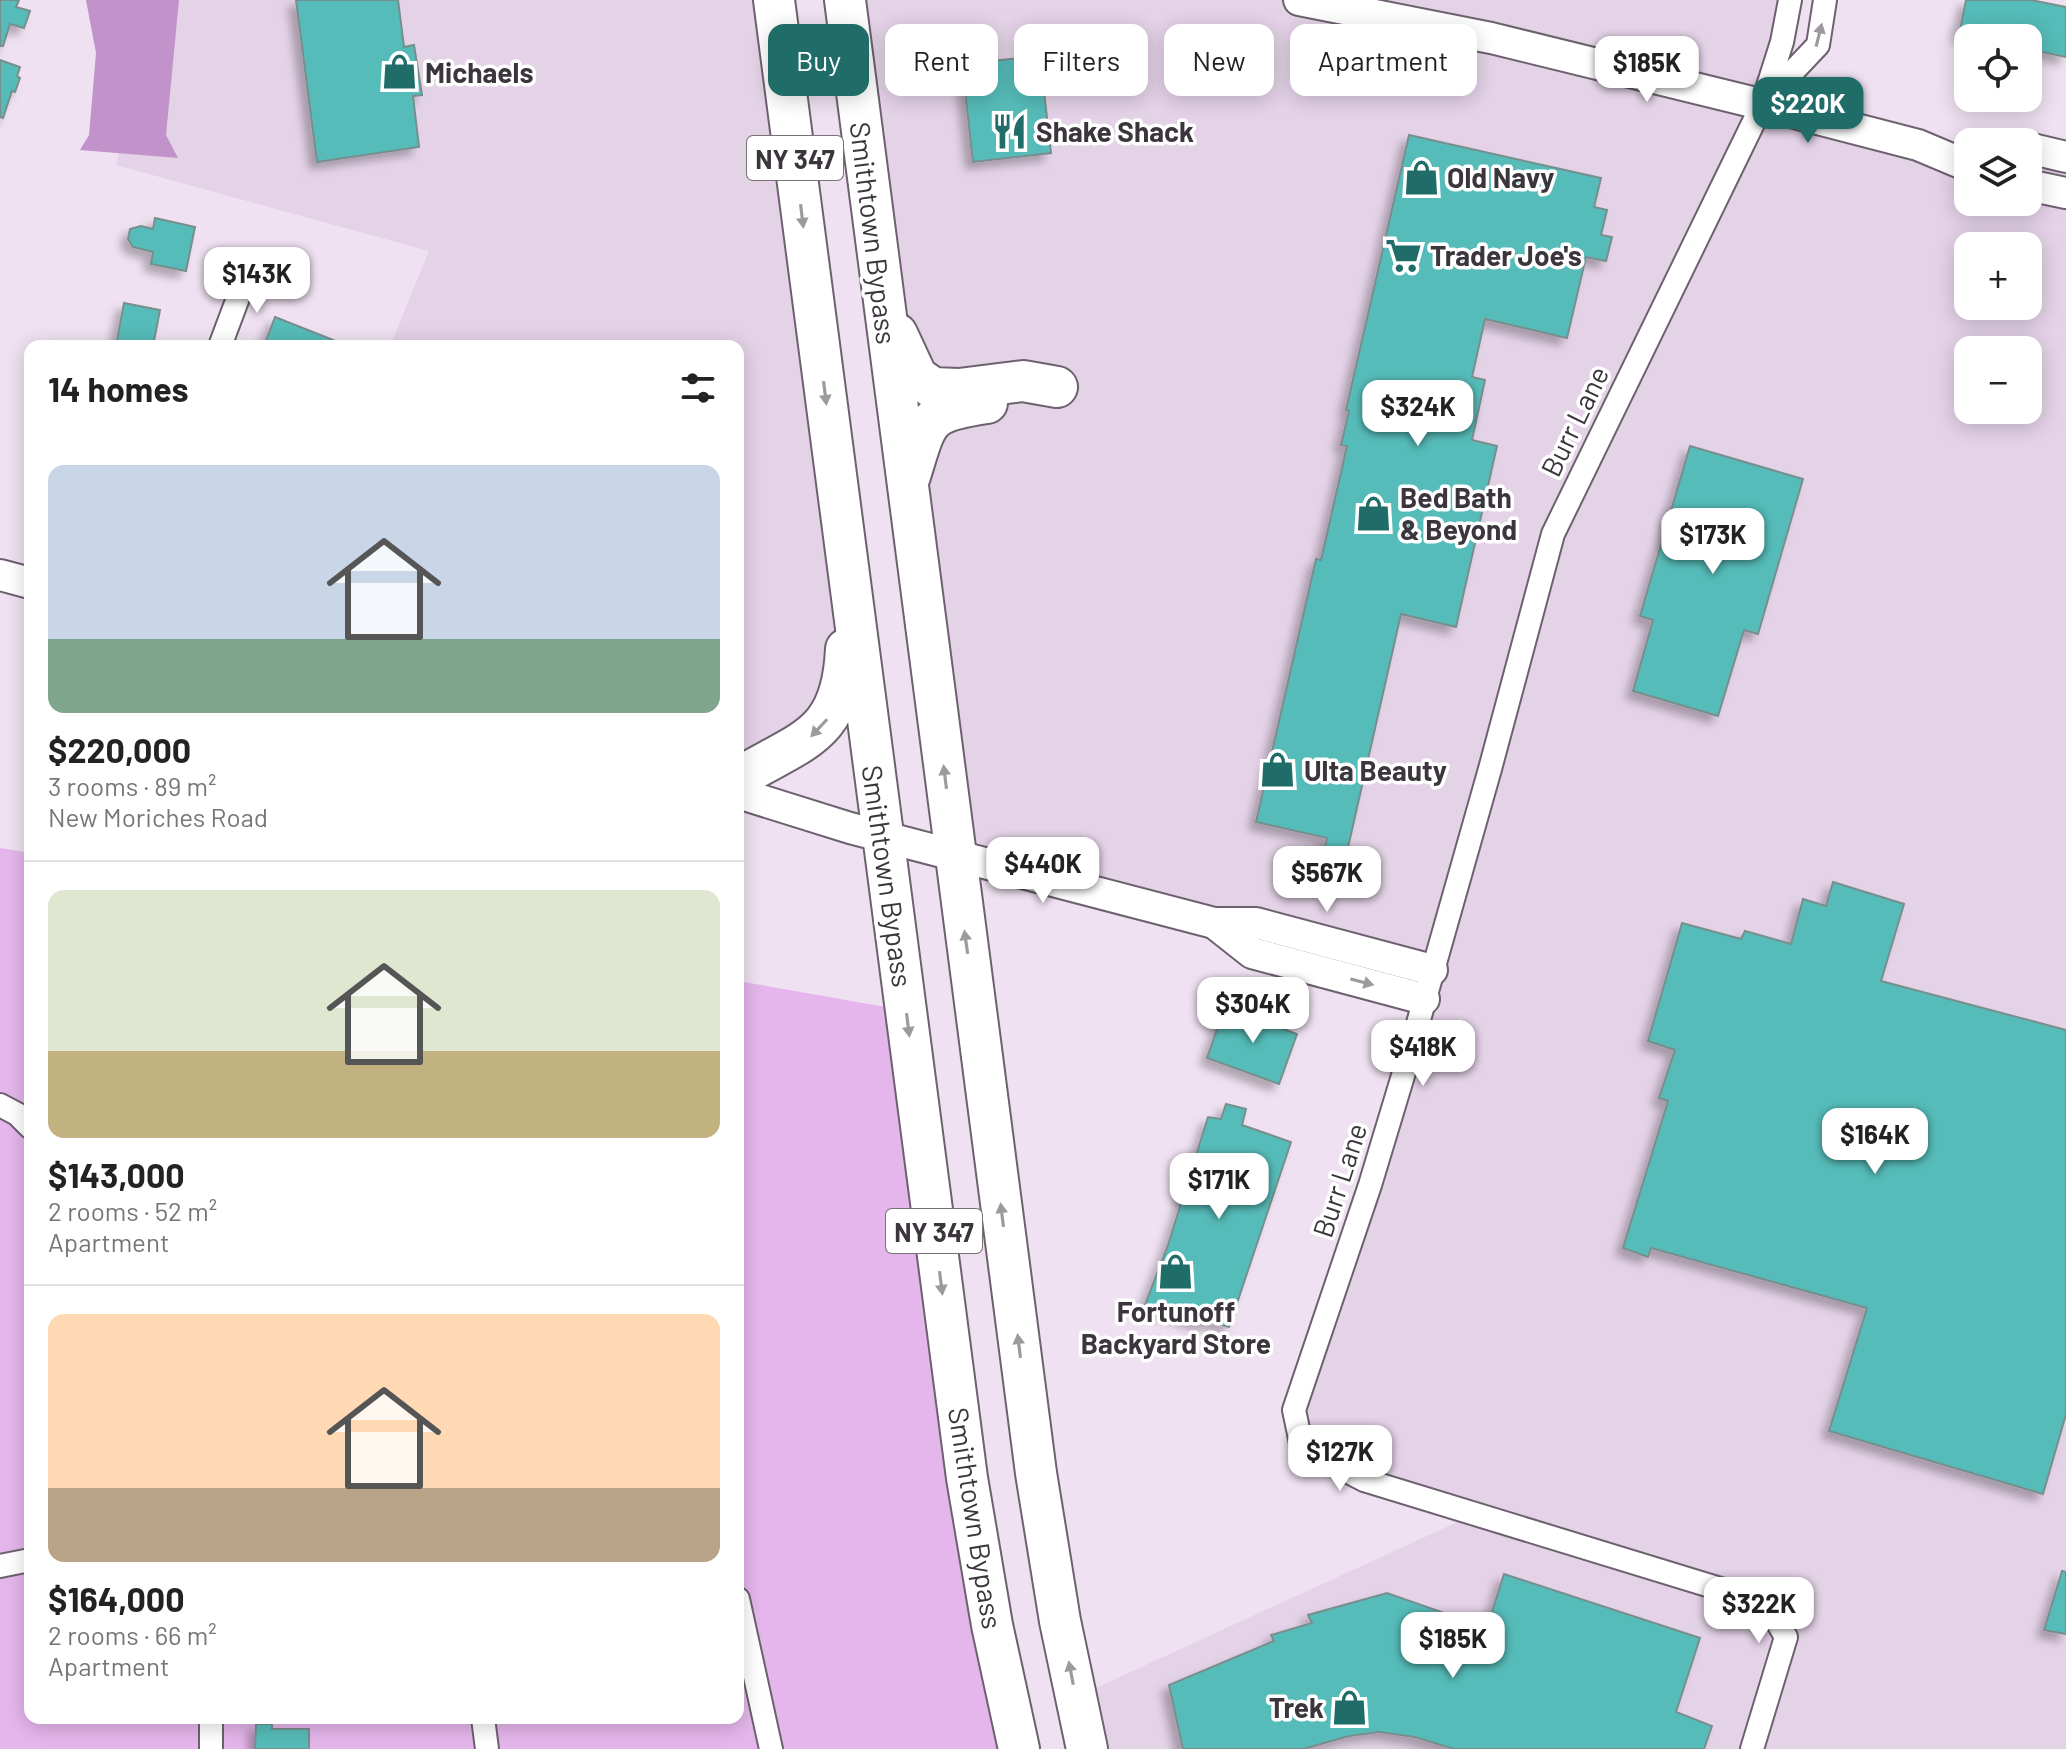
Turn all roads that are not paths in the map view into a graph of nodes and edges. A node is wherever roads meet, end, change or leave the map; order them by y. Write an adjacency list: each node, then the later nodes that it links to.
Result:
1 (774, 0): 18 (highway, Smithtown Bypass / NY 347, one-way to 18)
2 (845, 0): 15 (highway, Smithtown Bypass / NY 347)
3 (1299, 0): 6 (main road)
4 (1790, 0): 6 (street)
5 (1825, 0): 6 (street, one-way to 5)
6 (1762, 105): 8 (main road); 25 (street, Burr Lane)
7 (1954, 144): 8 (main road)
8 (1918, 145): 11 (main road)
9 (2042, 151): 10 (main road)
10 (2066, 157)
11 (1954, 160)
12 (2042, 188): 13 (main road)
13 (2066, 193)
14 (239, 273): 16 (street)
15 (884, 305): 17 (highway, Smithtown Bypass / NY 347); 17 (highway)
16 (222, 340)
17 (907, 486): 24 (highway, Smithtown Bypass / NY 347, one-way to 17)
18 (849, 573): 21 (highway, one-way to 21); 23 (highway, Smithtown Bypass / NY 347)
19 (0, 575): 20 (main road)
20 (24, 581)
21 (744, 775)
22 (744, 795): 23 (main road)
23 (884, 837): 24 (main road); 36 (highway, Smithtown Bypass / NY 347, one-way to 36)
24 (955, 854): 25 (main road); 37 (highway, Smithtown Bypass / NY 347, one-way to 24)
25 (1428, 984): 38 (street, Burr Lane)
26 (0, 1105): 27 (street)
27 (24, 1121)
28 (24, 1561): 29 (street)
29 (0, 1566)
30 (744, 1626): 35 (street)
31 (211, 1724): 33 (street)
32 (484, 1724): 34 (street)
33 (211, 1749)
34 (487, 1749)
35 (771, 1749)
36 (1019, 1749)
37 (1087, 1749)
38 (1752, 1749)

